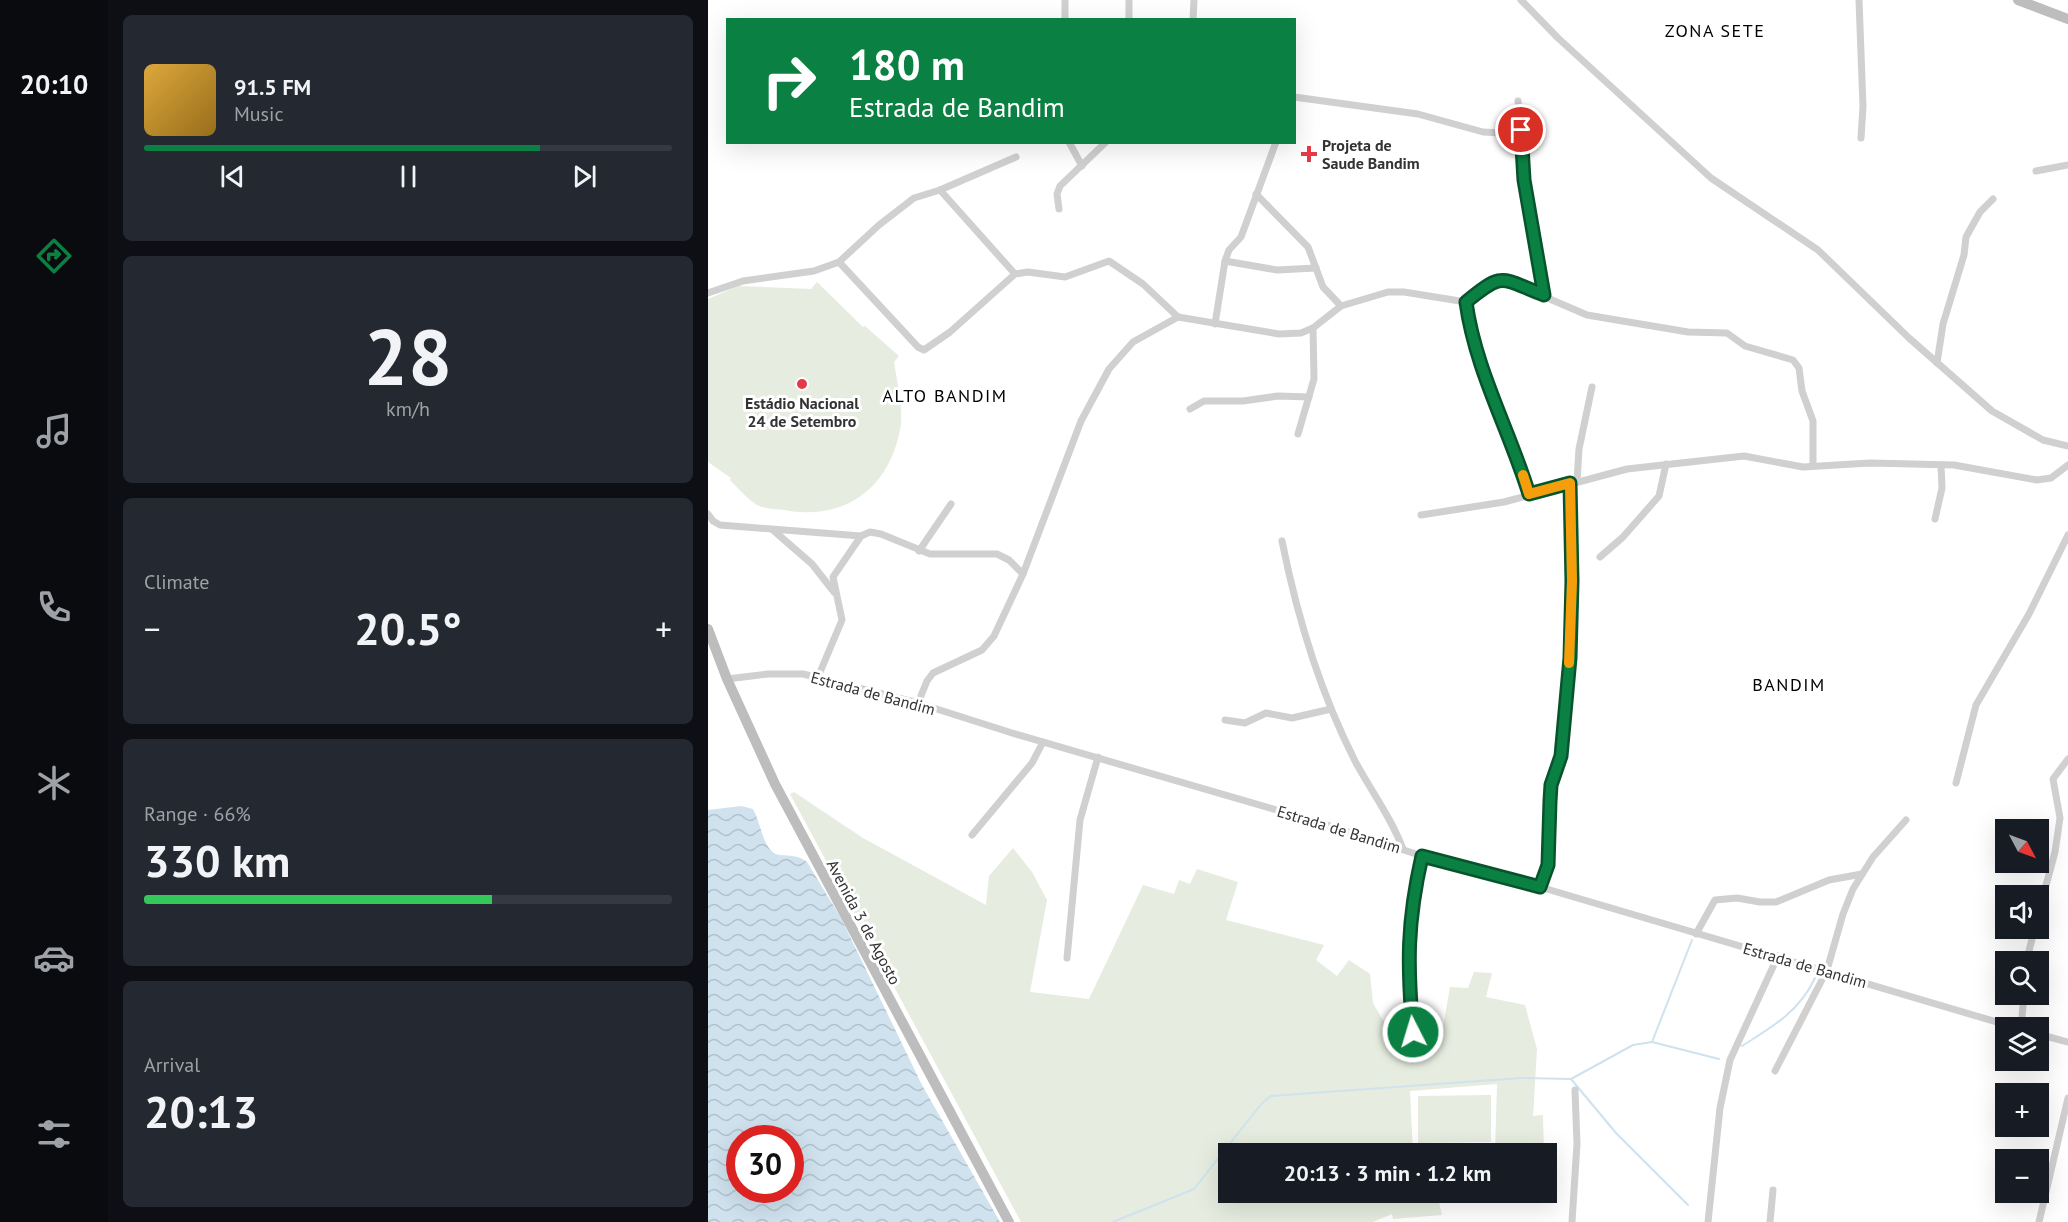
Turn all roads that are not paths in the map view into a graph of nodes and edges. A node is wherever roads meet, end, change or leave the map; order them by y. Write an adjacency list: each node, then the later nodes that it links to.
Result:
1 (1065, 0): 7 (street)
2 (1129, 0): 8 (street)
3 (1194, 0): 9 (street)
4 (1521, 0): 37 (street)
5 (1859, 0): 14 (street)
6 (2018, 0): 10 (street)
7 (1065, 18)
8 (1129, 18)
9 (1193, 18)
10 (2068, 19)
11 (1296, 97): 13 (street)
12 (1518, 101): 13 (street)
13 (1522, 134): 31 (street)
14 (1861, 138)
15 (1071, 144): 20 (street)
16 (1104, 144): 20 (street)
17 (1275, 144): 23 (street)
18 (1016, 157): 22 (street)
19 (2068, 165): 21 (street)
20 (1082, 166): 25 (street)
21 (2036, 171)
22 (940, 190): 27 (street); 29 (street)
23 (1256, 194): 26 (street); 28 (street)
24 (1993, 199): 37 (street)
25 (1059, 209)
26 (1225, 261): 28 (street); 35 (street)
27 (839, 262): 29 (street); 30 (street)
28 (1316, 267): 33 (street)
29 (1015, 274): 34 (street)
30 (708, 293)
31 (1544, 295): 32 (street); 46 (street)
32 (1466, 302): 33 (street); 48 (street)
33 (1341, 306): 36 (street)
34 (1178, 317): 35 (street); 59 (street)
35 (1215, 324): 36 (street)
36 (1313, 328): 39 (street)
37 (1937, 363): 42 (street)
38 (1592, 387): 47 (street)
39 (1309, 397): 40 (street); 41 (street)
40 (1190, 409)
41 (1298, 434)
42 (2068, 446)
43 (1666, 464): 46 (street); 47 (street); 58 (street)
44 (1941, 465): 45 (street); 46 (street); 52 (street)
45 (2068, 465)
46 (1813, 466)
47 (1574, 482): 48 (street); 77 (street)
48 (1529, 494): 51 (street)
49 (951, 504): 57 (street)
50 (708, 514): 53 (street)
51 (1421, 515)
52 (1935, 519)
53 (772, 529): 55 (street); 60 (street)
54 (2068, 535): 70 (street)
55 (861, 536): 57 (street); 60 (street)
56 (1282, 540): 65 (street)
57 (919, 551): 59 (street)
58 (1600, 557)
59 (1023, 574): 64 (street)
60 (834, 592): 62 (street)
61 (708, 629): 63 (street, Avenida 3 de Agosto)
62 (818, 677): 63 (street, Estrada de Bandim); 64 (street, Estrada de Bandim)
63 (727, 679): 90 (street, Avenida 3 de Agosto)
64 (918, 703): 67 (street, Estrada de Bandim)
65 (1331, 709): 66 (street); 73 (street)
66 (1225, 720)
67 (1043, 742): 68 (street, Estrada de Bandim); 72 (street)
68 (1098, 757): 73 (street, Estrada de Bandim); 80 (street)
69 (2068, 759): 76 (street)
70 (1956, 783)
71 (1906, 820): 75 (street)
72 (972, 835)
73 (1403, 849): 74 (street, Estrada de Bandim)
74 (1422, 856): 77 (street, Estrada de Bandim); 83 (street)
75 (1862, 874): 78 (street); 81 (street)
76 (2046, 885)
77 (1540, 887): 78 (street, Estrada de Bandim)
78 (1696, 934): 79 (street, Estrada de Bandim)
79 (1778, 956): 81 (street, Estrada de Bandim); 92 (street)
80 (1067, 958)
81 (1827, 970): 82 (street, Estrada de Bandim); 86 (street)
82 (1995, 1022)
83 (1413, 1032)
84 (2049, 1037): 85 (street)
85 (2068, 1042)
86 (1775, 1071)
87 (1575, 1090): 91 (street)
88 (2068, 1098): 94 (street)
89 (1773, 1190): 93 (street)
90 (1009, 1222)
91 (1572, 1222)
92 (1708, 1222)
93 (1770, 1222)
94 (2039, 1222)

